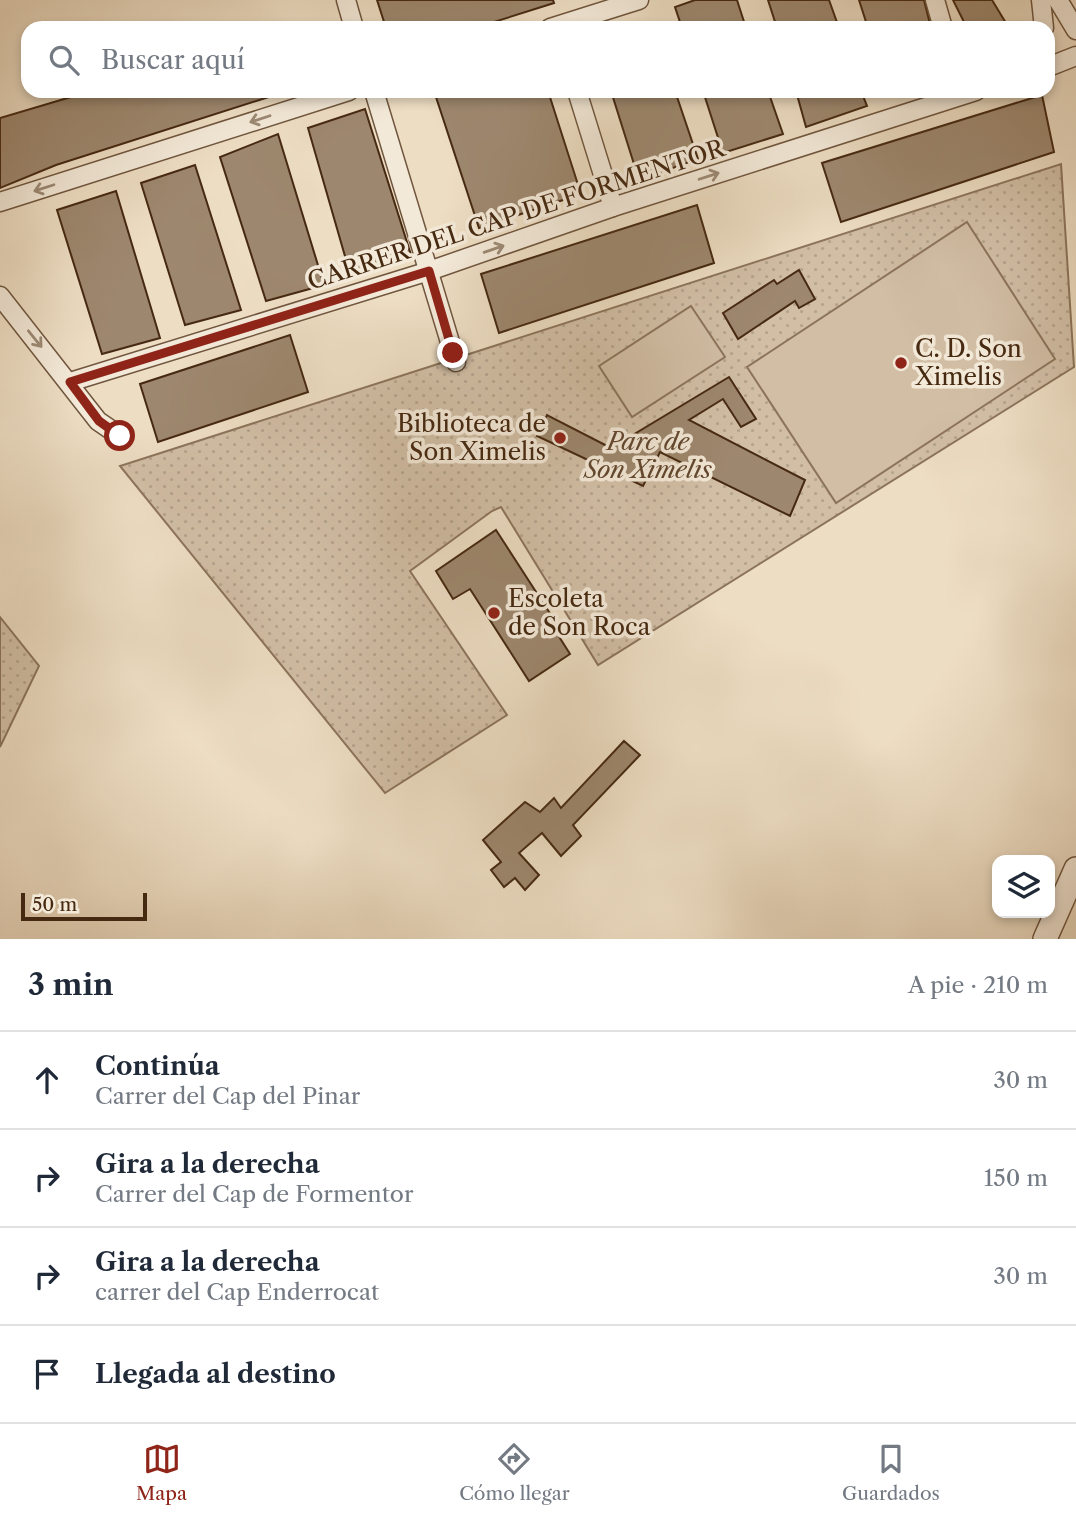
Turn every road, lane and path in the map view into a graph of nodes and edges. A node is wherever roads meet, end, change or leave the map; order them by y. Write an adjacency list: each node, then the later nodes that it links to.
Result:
1 (346, 0): 6 (street)
2 (639, 0): 7 (street)
3 (935, 0): 8 (street)
4 (1041, 0): 9 (street)
5 (1058, 0): 10 (street)
6 (352, 21)
7 (574, 21)
8 (941, 21)
9 (1043, 21)
10 (1076, 30)
11 (1076, 56): 12 (street)
12 (1055, 64)
13 (327, 98): 17 (street, one-way to 17)
14 (376, 98): 19 (street)
15 (579, 98): 18 (street)
16 (950, 98): 18 (street, CARRER DEL CAP DE FORMENTOR, one-way to 16)
17 (0, 202)
18 (612, 207): 19 (street, CARRER DEL CAP DE FORMENTOR, one-way to 18)
19 (429, 271): 21 (street); 22 (street, CARRER DEL CAP DE FORMENTOR)
20 (0, 296): 22 (street, one-way to 22)
21 (456, 362)
22 (70, 382): 23 (street)
23 (120, 436)
24 (1076, 869): 25 (street)
25 (1045, 939)

